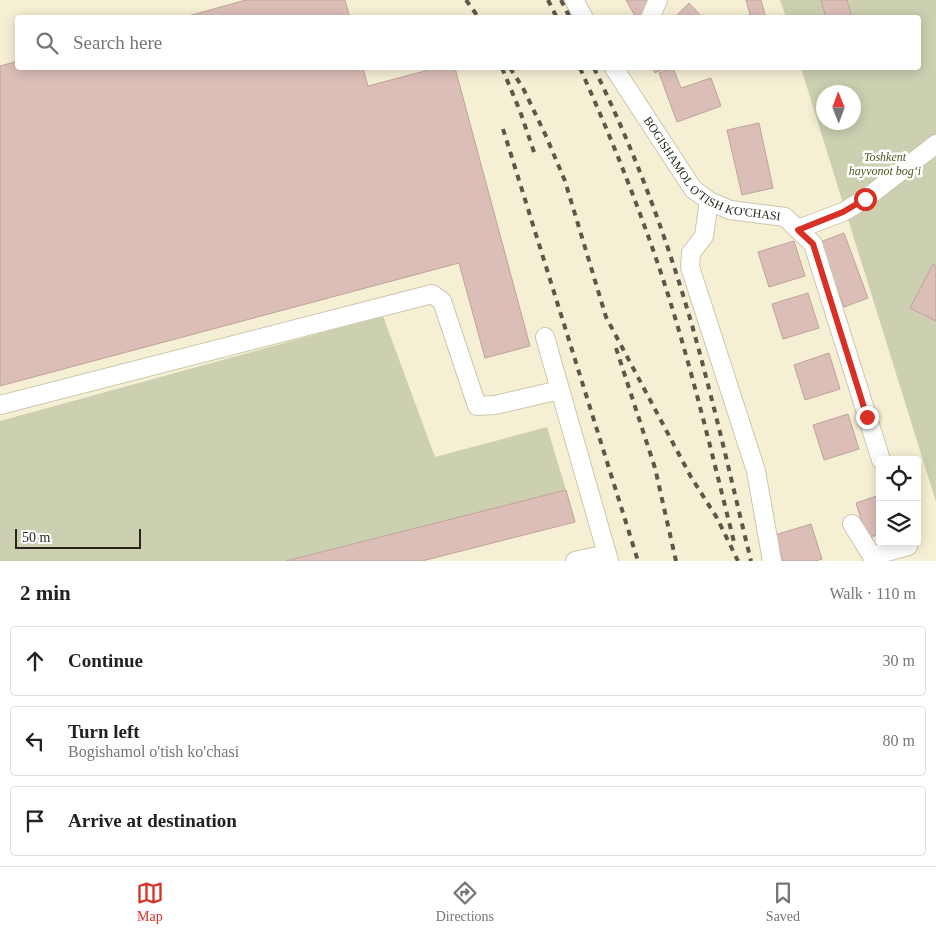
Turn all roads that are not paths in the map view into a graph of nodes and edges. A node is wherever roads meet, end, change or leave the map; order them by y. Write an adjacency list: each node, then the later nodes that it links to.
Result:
1 (574, 0): 3 (street)
2 (658, 0): 4 (street)
3 (582, 15)
4 (651, 15)
5 (615, 70): 7 (street, BOGISHAMOL O'TISH KO'CHASI)
6 (936, 144): 8 (street)
7 (709, 201): 8 (street, BOGISHAMOL O'TISH KO'CHASI); 18 (street)
8 (798, 230): 12 (street, BOGISHAMOL O'TISH KO'CHASI)
9 (545, 337): 10 (street)
10 (560, 390): 11 (street); 15 (street)
11 (0, 405)
12 (880, 456)
13 (852, 524): 16 (street)
14 (909, 550): 16 (street)
15 (608, 558): 17 (street)
16 (872, 559)
17 (575, 561)
18 (772, 561)

